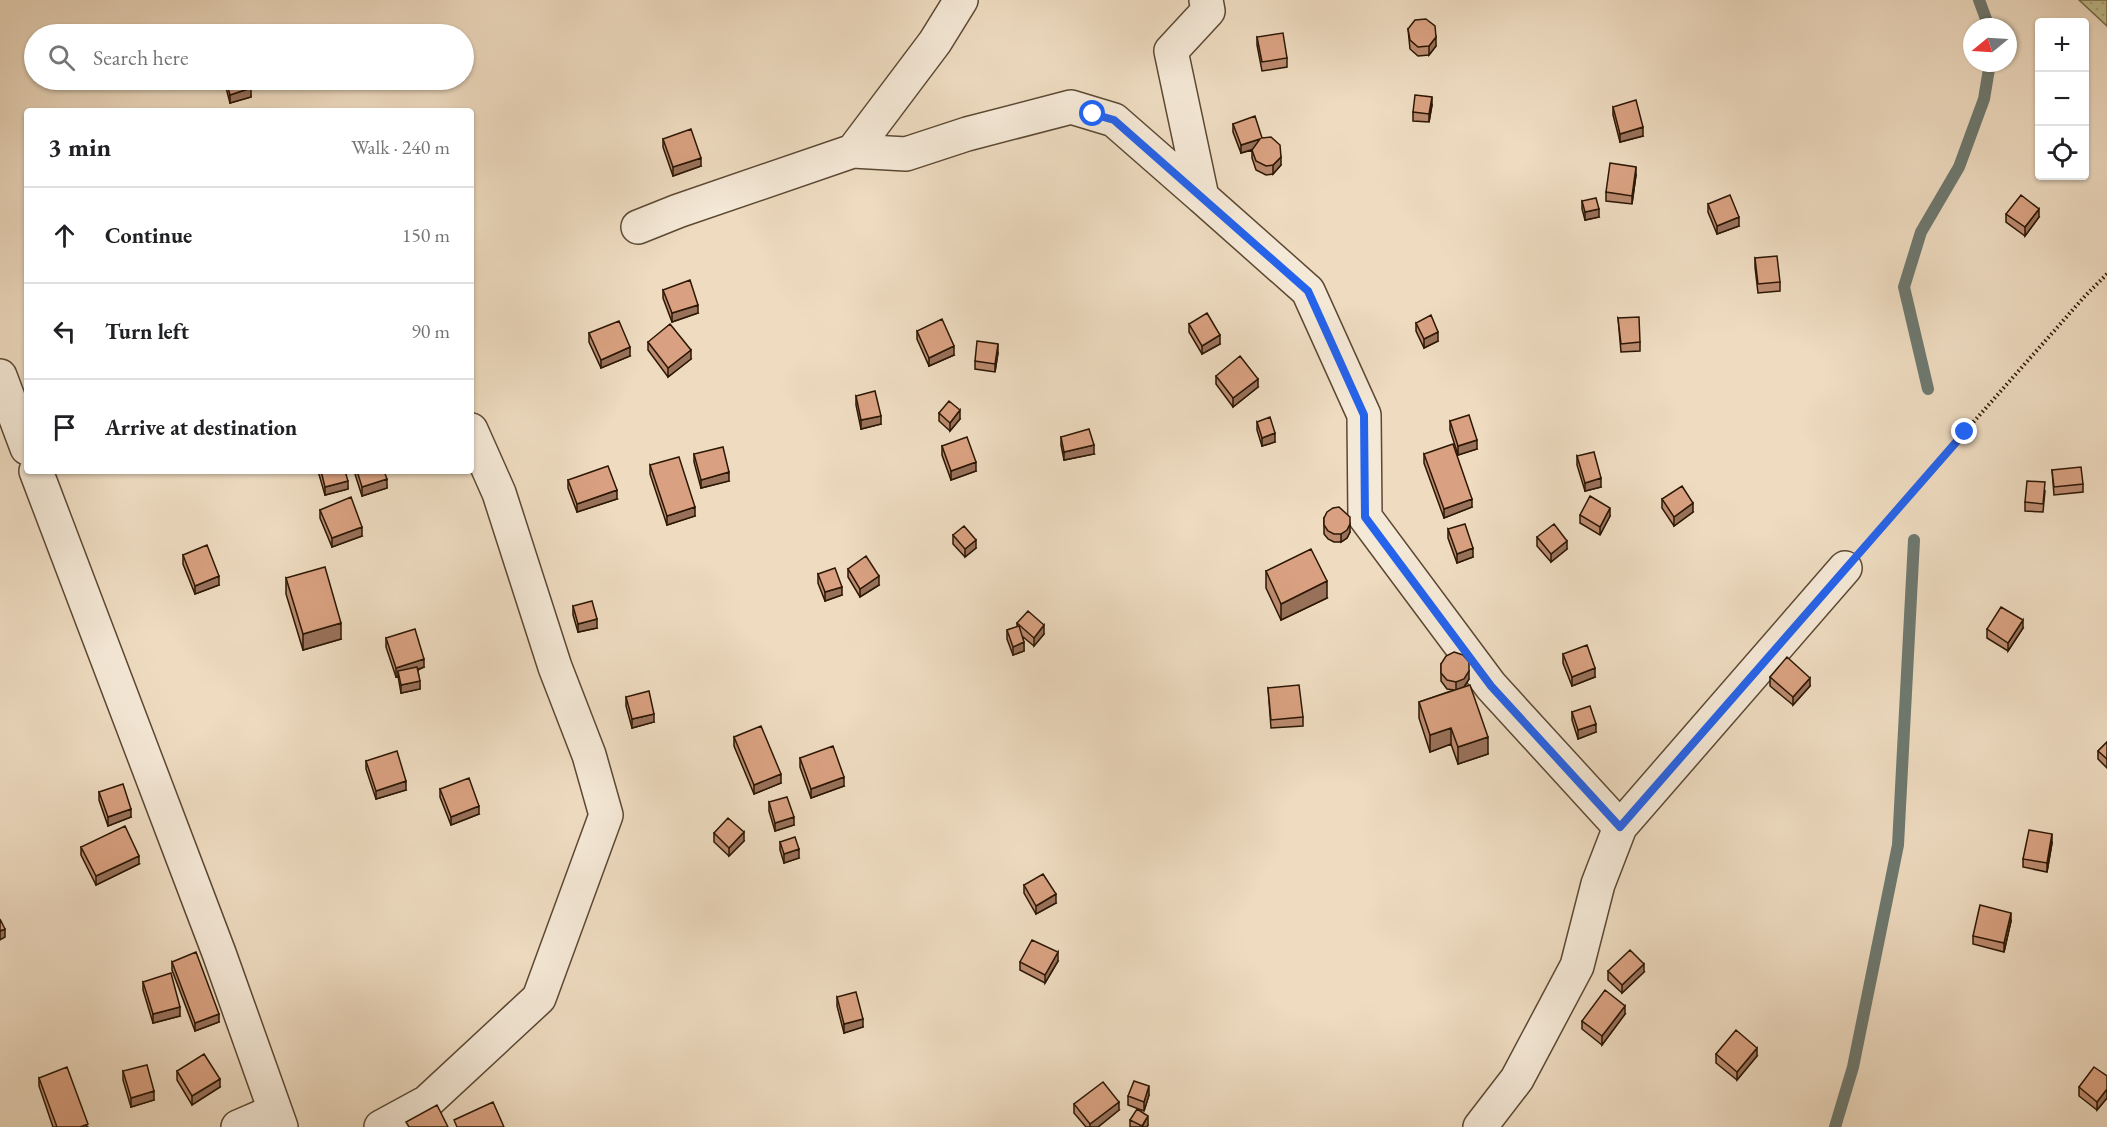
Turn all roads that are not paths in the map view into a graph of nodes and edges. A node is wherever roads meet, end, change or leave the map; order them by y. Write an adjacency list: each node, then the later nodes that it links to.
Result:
1 (961, 0): 3 (street)
2 (1206, 0): 4 (street)
3 (853, 151): 4 (street); 5 (street)
4 (1202, 197): 11 (street)
5 (638, 227)
6 (0, 376): 8 (street)
7 (474, 437): 14 (street)
8 (17, 448)
9 (37, 474): 12 (street)
10 (1845, 568): 11 (street)
11 (1620, 827): 15 (street)
12 (278, 1119): 13 (street)
13 (238, 1127)
14 (381, 1127)
15 (1480, 1127)

